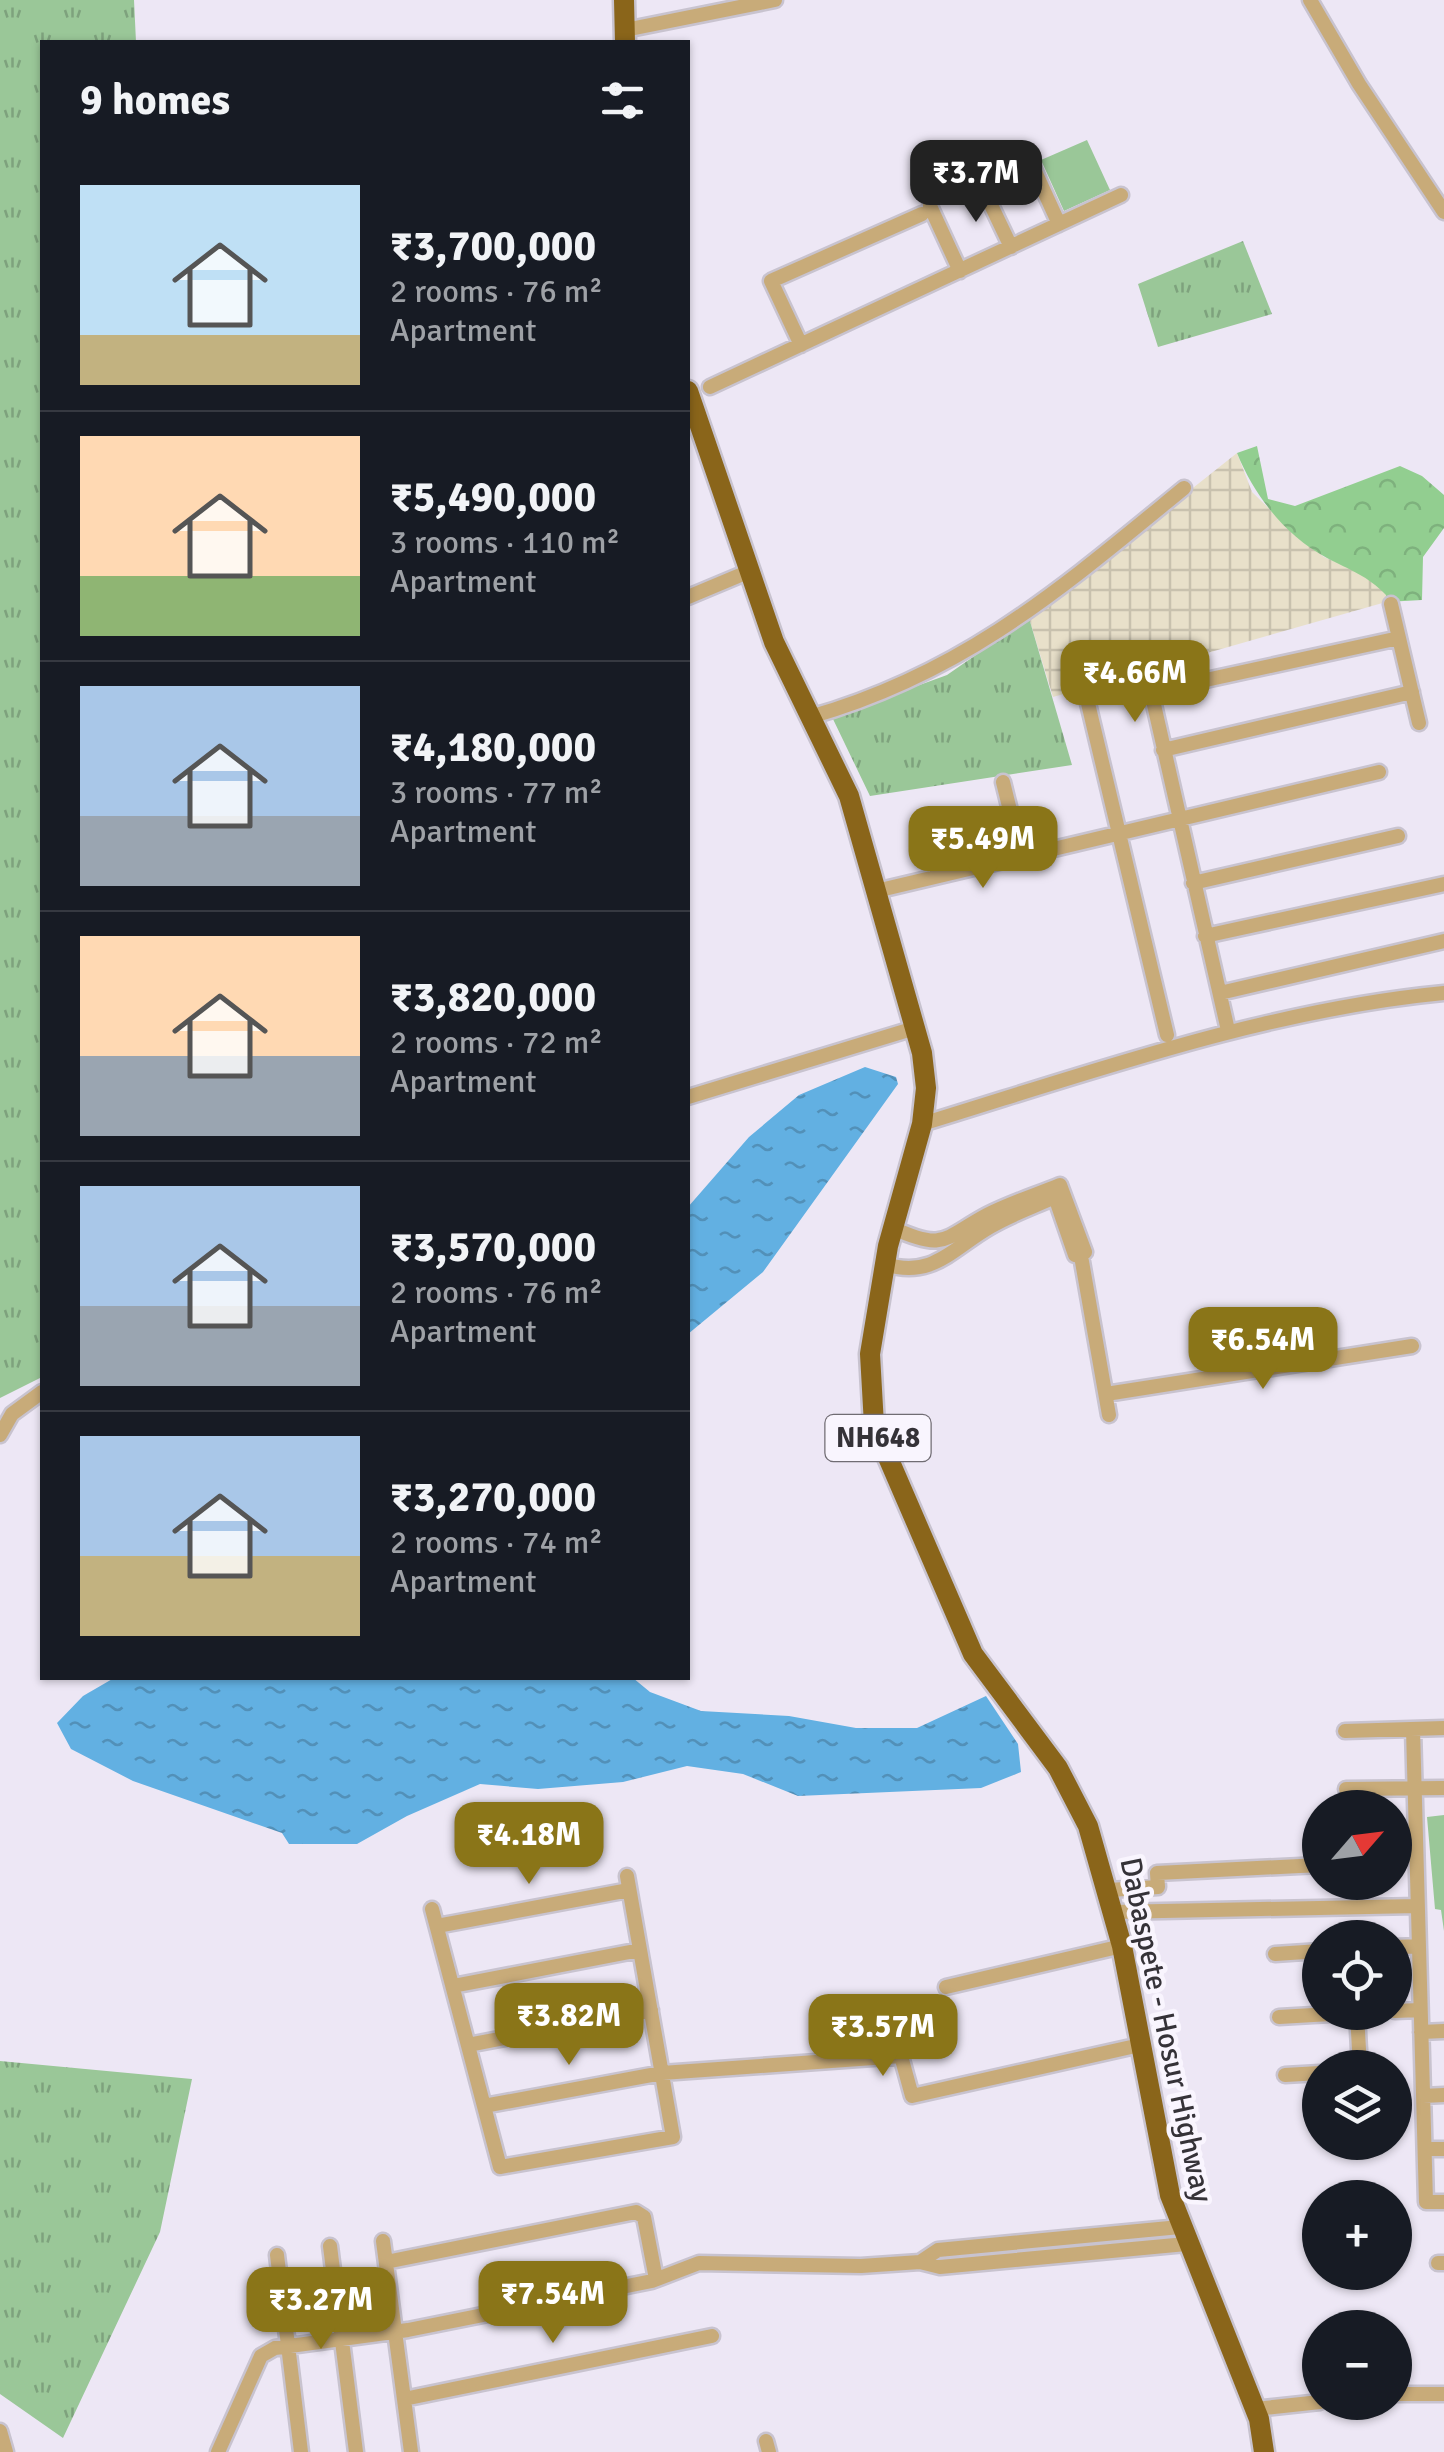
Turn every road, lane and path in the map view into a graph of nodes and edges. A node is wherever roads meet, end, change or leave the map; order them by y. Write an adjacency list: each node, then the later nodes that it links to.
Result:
1 (624, 0): 4 (highway)
2 (774, 0): 4 (street)
3 (1310, 0): 8 (street)
4 (625, 36)
5 (1032, 165): 9 (street)
6 (981, 184): 10 (street)
7 (1121, 195): 9 (street)
8 (1444, 212)
9 (1059, 224): 10 (street)
10 (1011, 247): 11 (street)
11 (960, 271): 12 (street); 12 (street)
12 (801, 345): 13 (street)
13 (710, 387)
14 (690, 397): 16 (highway, Dabaspete - Hosur Highway / NH648)
15 (1184, 488): 22 (street)
16 (750, 571): 17 (street); 22 (highway, Dabaspete - Hosur Highway / NH648)
17 (690, 595)
18 (1391, 604): 19 (street)
19 (1399, 638): 20 (street); 24 (street)
20 (1412, 692): 23 (street); 24 (street)
21 (1086, 694): 28 (street)
22 (810, 717): 33 (highway, Dabaspete - Hosur Highway / NH648)
23 (1420, 723)
24 (1163, 750): 27 (street)
25 (1380, 772): 27 (street)
26 (1003, 782): 30 (street)
27 (1179, 819): 28 (street); 31 (street)
28 (1120, 833): 30 (street); 40 (street)
29 (1398, 836): 31 (street)
30 (1017, 856): 33 (street)
31 (1194, 883): 34 (street)
32 (1444, 884): 34 (street)
33 (876, 891): 39 (highway, Dabaspete - Hosur Highway / NH648)
34 (1205, 936): 36 (street)
35 (1444, 940): 36 (street)
36 (1220, 992): 38 (street)
37 (1444, 994): 42 (street)
38 (1227, 1026)
39 (915, 1028): 41 (street); 42 (highway, Dabaspete - Hosur Highway / NH648)
40 (1166, 1034)
41 (690, 1096)
42 (922, 1124): 43 (highway, Dabaspete - Hosur Highway / NH648)
43 (893, 1228): 44 (street); 45 (highway, Dabaspete - Hosur Highway / NH648)
44 (1082, 1256): 45 (street); 48 (street)
45 (885, 1264): 60 (highway, Dabaspete - Hosur Highway / NH648)
46 (1412, 1346): 48 (street)
47 (40, 1393): 50 (street)
48 (1106, 1394): 49 (street)
49 (1109, 1414)
50 (0, 1434)
51 (1444, 1728): 52 (street)
52 (1413, 1729): 53 (street); 56 (street)
53 (1345, 1731)
54 (1444, 1788): 56 (street)
55 (1346, 1789): 56 (street)
56 (1414, 1789): 58 (street)
57 (1412, 1846): 58 (street)
58 (1416, 1846): 61 (street)
59 (1302, 1865): 60 (street)
60 (1109, 1890): 63 (highway, Dabaspete - Hosur Highway / NH648)
61 (1417, 1906): 63 (street); 66 (street)
62 (432, 1908): 64 (street)
63 (1114, 1912): 65 (highway, Dabaspete - Hosur Highway / NH648)
64 (437, 1926): 68 (street); 71 (street)
65 (1122, 1946): 72 (street); 81 (highway, Dabaspete - Hosur Highway / NH648)
66 (1418, 1946): 67 (street); 75 (street)
67 (1412, 1947)
68 (640, 1950): 71 (street); 73 (street)
69 (1302, 1953): 70 (street)
70 (1275, 1954)
71 (452, 1986): 80 (street)
72 (946, 1988)
73 (651, 2010): 80 (street); 82 (street)
74 (1412, 2010): 75 (street)
75 (1420, 2010): 79 (street)
76 (1302, 2016): 77 (street)
77 (1279, 2017)
78 (1444, 2031): 79 (street)
79 (1421, 2032): 86 (street)
80 (468, 2045): 87 (street)
81 (1140, 2046): 82 (street); 91 (highway, Dabaspete - Hosur Highway / NH648)
82 (662, 2073): 87 (street); 87 (street)
83 (1302, 2074): 84 (street)
84 (1285, 2075)
85 (1444, 2095): 86 (street)
86 (1423, 2096): 88 (street)
87 (484, 2106)
88 (1424, 2149): 89 (street); 90 (street)
89 (1444, 2149)
90 (1444, 2202)
91 (1183, 2236): 96 (street); 105 (highway, Dabaspete - Hosur Highway / NH648)
92 (383, 2241): 95 (street)
93 (330, 2246): 99 (street)
94 (277, 2255): 100 (street)
95 (386, 2262): 96 (street); 97 (street)
96 (656, 2279): 97 (street)
97 (395, 2332): 99 (street); 103 (street)
98 (712, 2336): 103 (street)
99 (342, 2339): 100 (street); 110 (street)
100 (287, 2346): 108 (street); 109 (street)
101 (1412, 2394): 102 (street)
102 (1444, 2394)
103 (404, 2398): 111 (street)
104 (1302, 2404): 105 (street)
105 (1255, 2409): 112 (highway, Dabaspete - Hosur Highway / NH648)
106 (0, 2431): 107 (street)
107 (6, 2452)
108 (218, 2452)
109 (301, 2452)
110 (356, 2452)
111 (411, 2452)
112 (1264, 2452)

